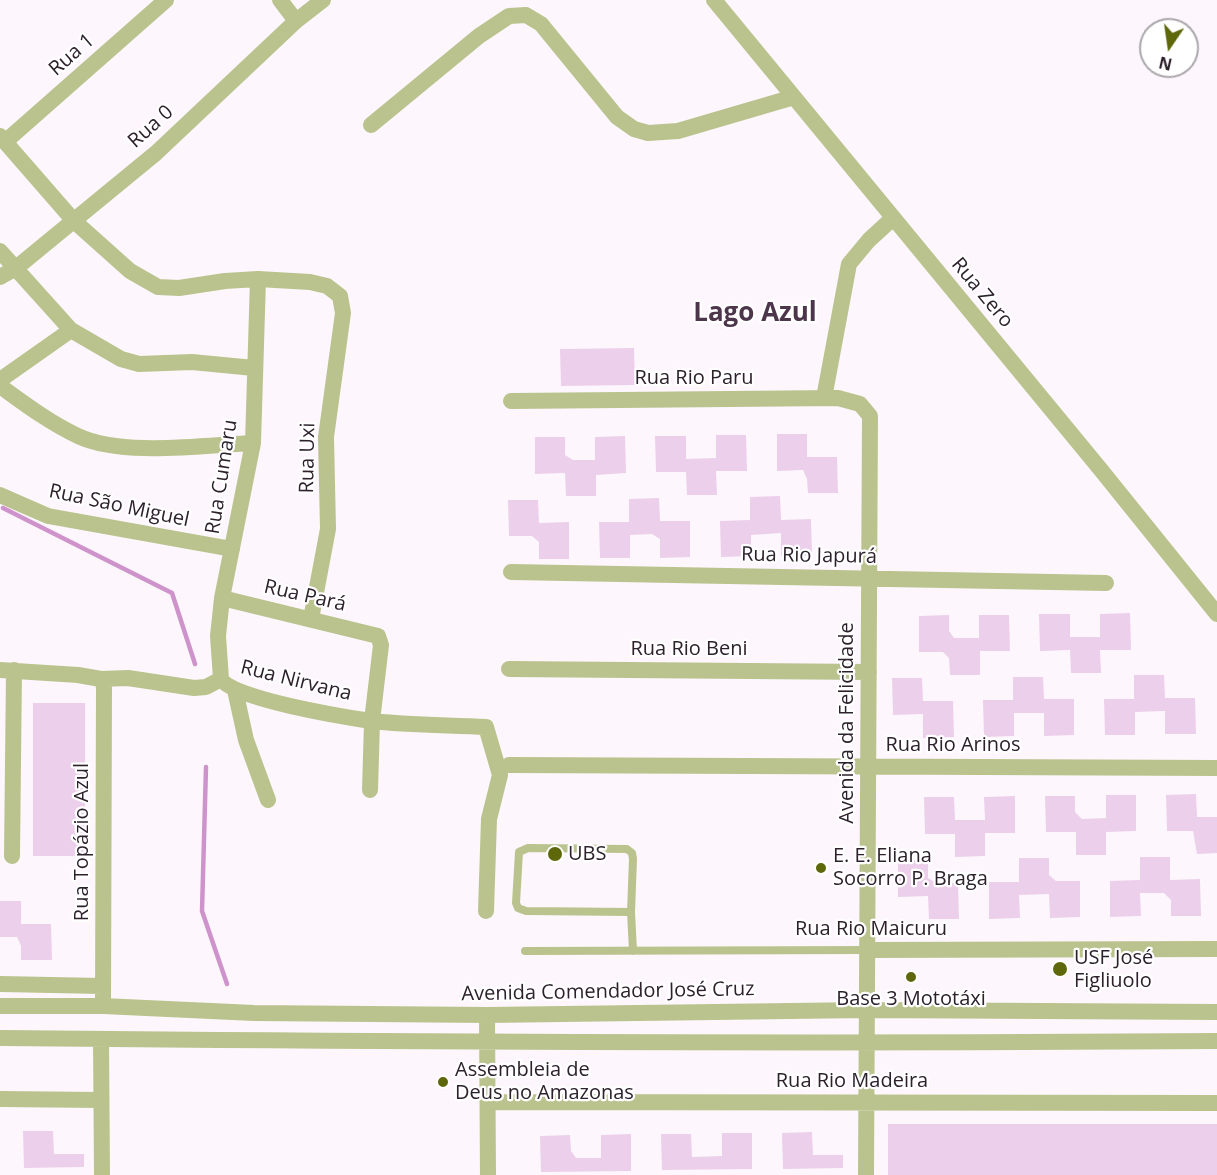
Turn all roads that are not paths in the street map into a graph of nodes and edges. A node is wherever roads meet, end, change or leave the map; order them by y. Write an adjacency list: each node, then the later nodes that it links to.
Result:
1 (166, 0): 8 (street, Rua 1)
2 (280, 0): 5 (street)
3 (323, 0): 5 (street, Rua 0)
4 (714, 0): 6 (street, Rua Zero)
5 (296, 21): 10 (street, Rua 0)
6 (794, 97): 7 (street); 9 (street, Rua Zero)
7 (372, 125)
8 (3, 138): 10 (street)
9 (893, 218): 19 (street); 29 (street, Rua Zero)
10 (74, 221): 12 (street, Rua 0); 14 (street)
11 (0, 251): 12 (street)
12 (16, 268): 13 (street, Rua 0); 15 (street)
13 (0, 277)
14 (258, 279): 16 (street, Rua Cumaru); 30 (street, Rua Uxi)
15 (71, 330): 16 (street); 17 (street)
16 (254, 368): 22 (street, Rua Cumaru)
17 (0, 380)
18 (0, 386): 22 (street)
19 (824, 398): 20 (street, Rua Rio Paru); 21 (street, Rua Rio Paru)
20 (511, 401)
21 (870, 416): 26 (street, Avenida da Felicidade)
22 (253, 442): 24 (street, Rua Cumaru)
23 (0, 495): 24 (street, Rua São Miguel)
24 (232, 549): 28 (street, Rua Cumaru)
25 (511, 572): 26 (street, Rua Rio Japurá)
26 (868, 578): 27 (street, Rua Rio Japurá); 33 (street, Avenida da Felicidade)
27 (1107, 583)
28 (222, 598): 30 (street, Rua Pará); 34 (street, Rua Cumaru)
29 (1217, 614)
30 (311, 619): 37 (street, Rua Pará)
31 (509, 669): 33 (street, Rua Rio Beni)
32 (7, 670): 35 (street, Rua Nirvana); 43 (street)
33 (869, 672): 39 (street, Avenida da Felicidade)
34 (221, 679): 35 (street, Rua Nirvana); 36 (street, Rua Nirvana)
35 (101, 680): 51 (street, Rua Topázio Azul)
36 (235, 690): 37 (street, Rua Nirvana); 42 (street)
37 (372, 721): 41 (street); 44 (street, Rua Nirvana)
38 (509, 765): 39 (street, Rua Rio Arinos)
39 (868, 766): 40 (street, Rua Rio Arinos); 47 (street, Avenida da Felicidade)
40 (1217, 768)
41 (370, 790)
42 (268, 800)
43 (12, 856)
44 (486, 911)
45 (631, 912): 45 (lane); 49 (lane)
46 (1217, 949): 47 (street, Rua Rio Maicuru)
47 (867, 950): 49 (lane, Rua Rio Maicuru); 54 (street, Avenida da Felicidade)
48 (525, 951): 49 (lane, Rua Rio Maicuru)
49 (633, 951)
50 (0, 984): 51 (street)
51 (103, 986): 53 (street, Rua Topázio Azul)
52 (0, 1006): 53 (street, Avenida Comendador José Cruz)
53 (103, 1006): 56 (street, Avenida Comendador José Cruz)
54 (866, 1010): 55 (street, Avenida Comendador José Cruz); 56 (street, Avenida Comendador José Cruz); 61 (street, Avenida da Felicidade)
55 (1217, 1012)
56 (487, 1015): 60 (street)
57 (0, 1038): 58 (street)
58 (101, 1039): 60 (street); 63 (street)
59 (1217, 1041): 61 (street)
60 (488, 1043): 61 (street); 64 (street)
61 (866, 1043): 65 (street, Avenida da Felicidade)
62 (0, 1099): 63 (street)
63 (100, 1100): 67 (street)
64 (488, 1102): 65 (street, Rua Rio Madeira); 68 (street)
65 (866, 1102): 66 (street, Rua Rio Madeira); 69 (street, Avenida da Felicidade)
66 (1217, 1103)
67 (102, 1175)
68 (488, 1175)
69 (866, 1175)

